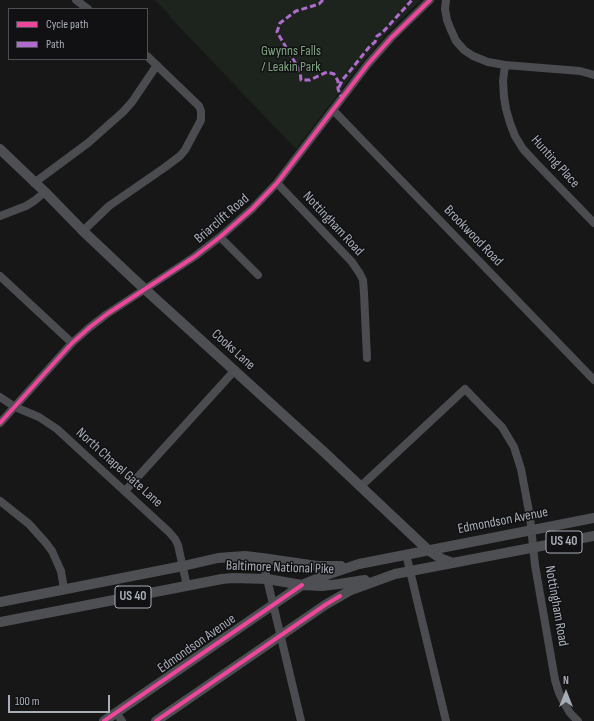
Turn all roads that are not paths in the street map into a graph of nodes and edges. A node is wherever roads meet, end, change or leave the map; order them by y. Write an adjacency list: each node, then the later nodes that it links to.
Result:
1 (76, 0): 4 (street)
2 (430, 0): 9 (street, Briarclift Road)
3 (446, 0): 7 (street)
4 (87, 8)
5 (148, 57): 6 (street)
6 (157, 65): 11 (street); 16 (street)
7 (505, 65): 8 (street); 15 (street, Hunting Place)
8 (594, 75)
9 (334, 110): 12 (street, Briarclift Road); 24 (street, Brookwood Road)
10 (0, 149): 11 (main road, Cooks Lane)
11 (34, 182): 13 (main road, Cooks Lane)
12 (277, 183): 17 (street, Briarclift Road); 22 (street, Nottingham Road)
13 (45, 192): 14 (street); 16 (main road, Cooks Lane)
14 (0, 216)
15 (594, 223)
16 (83, 231): 20 (main road, Cooks Lane)
17 (220, 237): 18 (street); 20 (street, Briarclift Road)
18 (258, 275)
19 (0, 276): 21 (street)
20 (145, 289): 21 (street, Briarclift Road); 23 (main road, Cooks Lane)
21 (72, 343): 26 (street, Briarclift Road)
22 (367, 358)
23 (234, 370): 28 (main road, Cooks Lane); 29 (street)
24 (594, 380)
25 (0, 397): 26 (street, North Chapel Gate Lane)
26 (15, 407): 27 (street, Briarclift Road); 29 (street, North Chapel Gate Lane)
27 (0, 423)
28 (360, 487): 32 (street, Nottingham Road); 35 (main road, Cooks Lane)
29 (125, 491): 40 (street, North Chapel Gate Lane)
30 (0, 501): 46 (street)
31 (594, 518): 32 (main road, Edmondson Avenue / US 40)
32 (531, 530): 34 (street, Nottingham Road); 35 (main road, Edmondson Avenue / US 40)
33 (594, 536): 34 (main road, US 40)
34 (533, 548): 38 (main road, US 40); 56 (street, Nottingham Road)
35 (428, 550): 36 (main road, Edmondson Avenue / US 40); 38 (main road, Cooks Lane)
36 (406, 554): 39 (main road, Edmondson Avenue / US 40); 41 (street)
37 (262, 558): 39 (main road, Baltimore National Pike / US 40); 40 (main road, Baltimore National Pike / US 40); 43 (street)
38 (453, 563): 41 (main road, US 40)
39 (359, 564): 44 (main road, Edmondson Avenue)
40 (183, 566): 45 (street, North Chapel Gate Lane); 46 (main road, Baltimore National Pike / US 40)
41 (410, 572): 42 (main road, US 40); 55 (street)
42 (395, 574): 44 (main road, Baltimore National Pike / US 40); 50 (main road)
43 (267, 579): 44 (main road, Baltimore National Pike / US 40); 45 (main road, Baltimore National Pike / US 40); 48 (street)
44 (302, 585): 48 (main road, Edmondson Avenue)
45 (187, 586): 49 (main road, Baltimore National Pike / US 40)
46 (64, 589): 47 (main road, Baltimore National Pike / US 40)
47 (0, 602)
48 (273, 605): 50 (street); 51 (main road, Edmondson Avenue)
49 (0, 622)
50 (280, 636): 53 (main road); 54 (street)
51 (119, 717): 52 (main road, Edmondson Avenue)
52 (104, 721)
53 (156, 721)
54 (301, 721)
55 (446, 721)
56 (578, 721)

